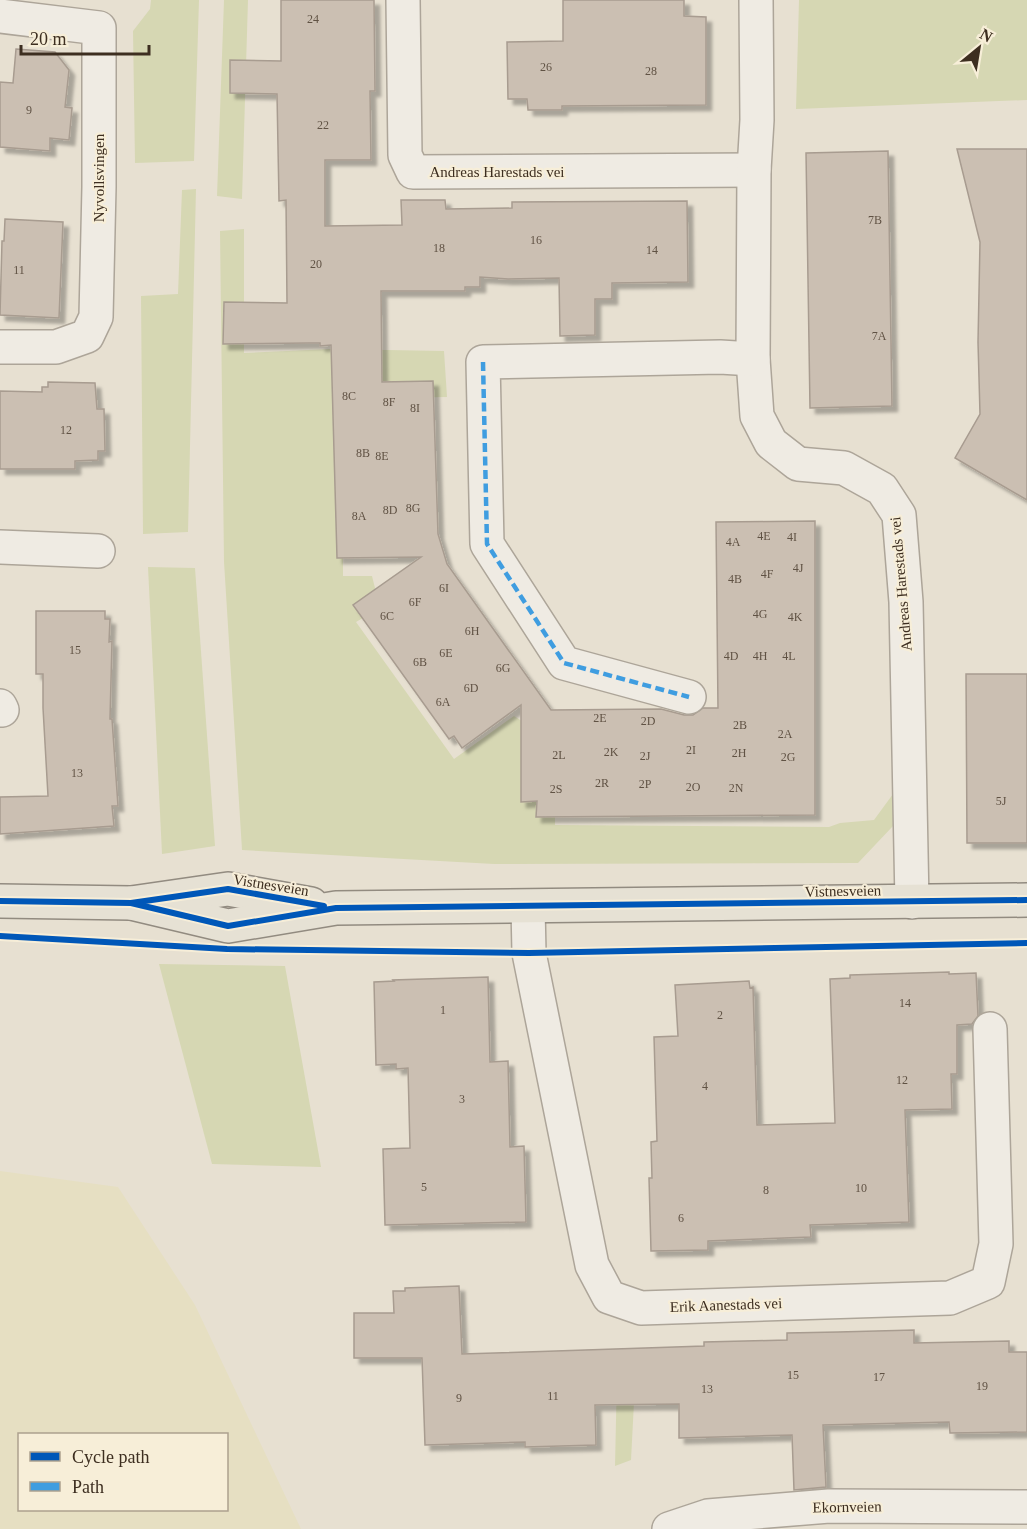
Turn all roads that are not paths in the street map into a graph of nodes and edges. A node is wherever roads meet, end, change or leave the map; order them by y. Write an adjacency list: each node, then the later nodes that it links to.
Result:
1 (403, 0): 4 (street, Andreas Harestads vei)
2 (756, 0): 4 (street, Andreas Harestads vei)
3 (0, 16): 5 (street, Nyvollsvingen)
4 (754, 170): 6 (street, Andreas Harestads vei)
5 (0, 347)
6 (753, 359): 9 (street); 12 (street, Andreas Harestads vei)
7 (0, 547): 8 (street)
8 (98, 550)
9 (689, 697)
10 (1027, 900): 12 (main road, Vistnesveien)
11 (0, 901): 13 (main road, Vistnesveien)
12 (912, 902): 13 (main road, Vistnesveien)
13 (528, 907): 14 (street, Erik Aanestads vei)
14 (990, 1029)
15 (1027, 1507): 16 (street, Ekornveien)
16 (669, 1529)

